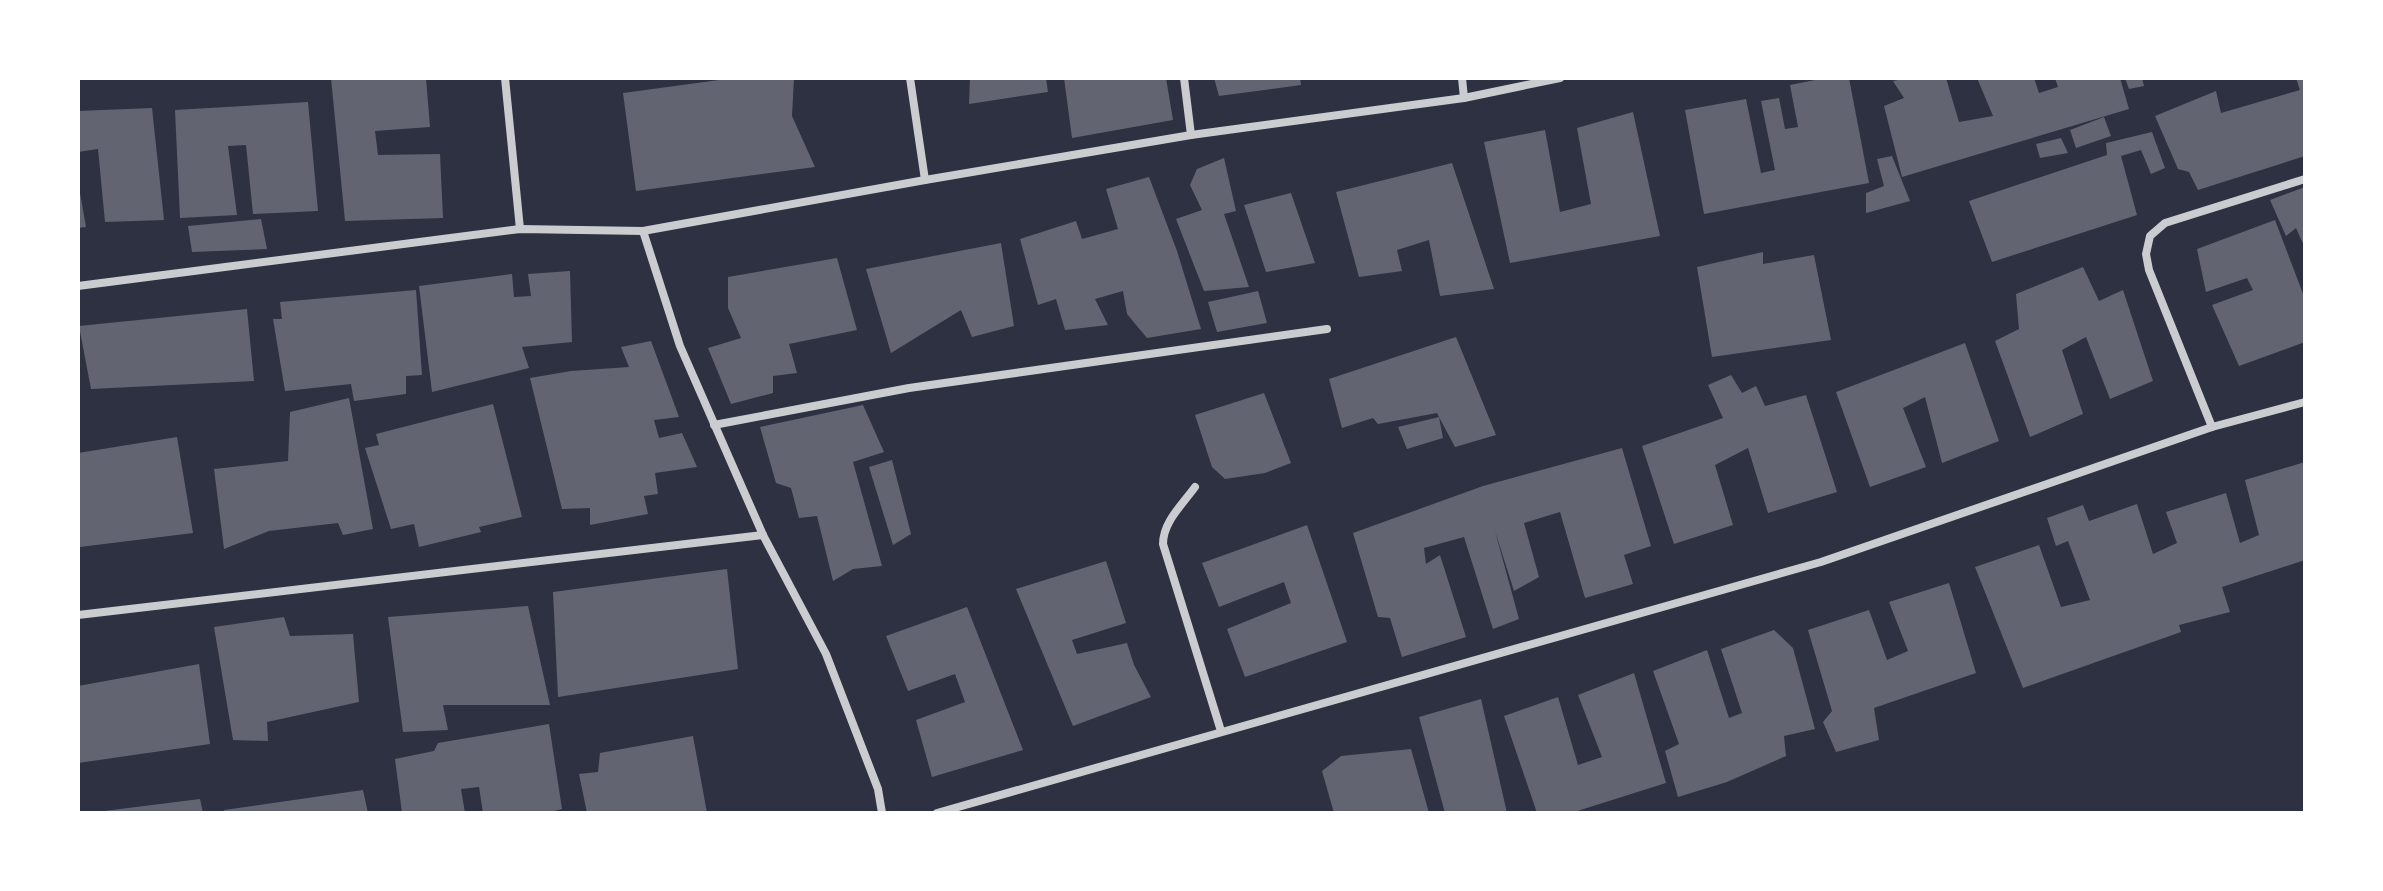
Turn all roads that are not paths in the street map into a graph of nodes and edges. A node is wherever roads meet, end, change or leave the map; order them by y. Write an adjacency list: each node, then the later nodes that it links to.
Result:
1 (505, 78): 10 (street)
2 (910, 78): 9 (street)
3 (1184, 78): 7 (street)
4 (1462, 78): 6 (street)
5 (1560, 78): 6 (street)
6 (1464, 98): 7 (street)
7 (1191, 135): 9 (street)
8 (2305, 179): 16 (street)
9 (925, 180): 11 (street)
10 (520, 229): 11 (street); 12 (street)
11 (643, 231): 15 (street)
12 (78, 286)
13 (1327, 329): 15 (street)
14 (2305, 402): 16 (street)
15 (714, 425): 18 (street)
16 (2212, 427): 20 (street)
17 (1195, 487): 20 (street)
18 (763, 535): 19 (street); 21 (street)
19 (78, 615)
20 (1221, 731): 22 (street)
21 (882, 813)
22 (937, 813)

